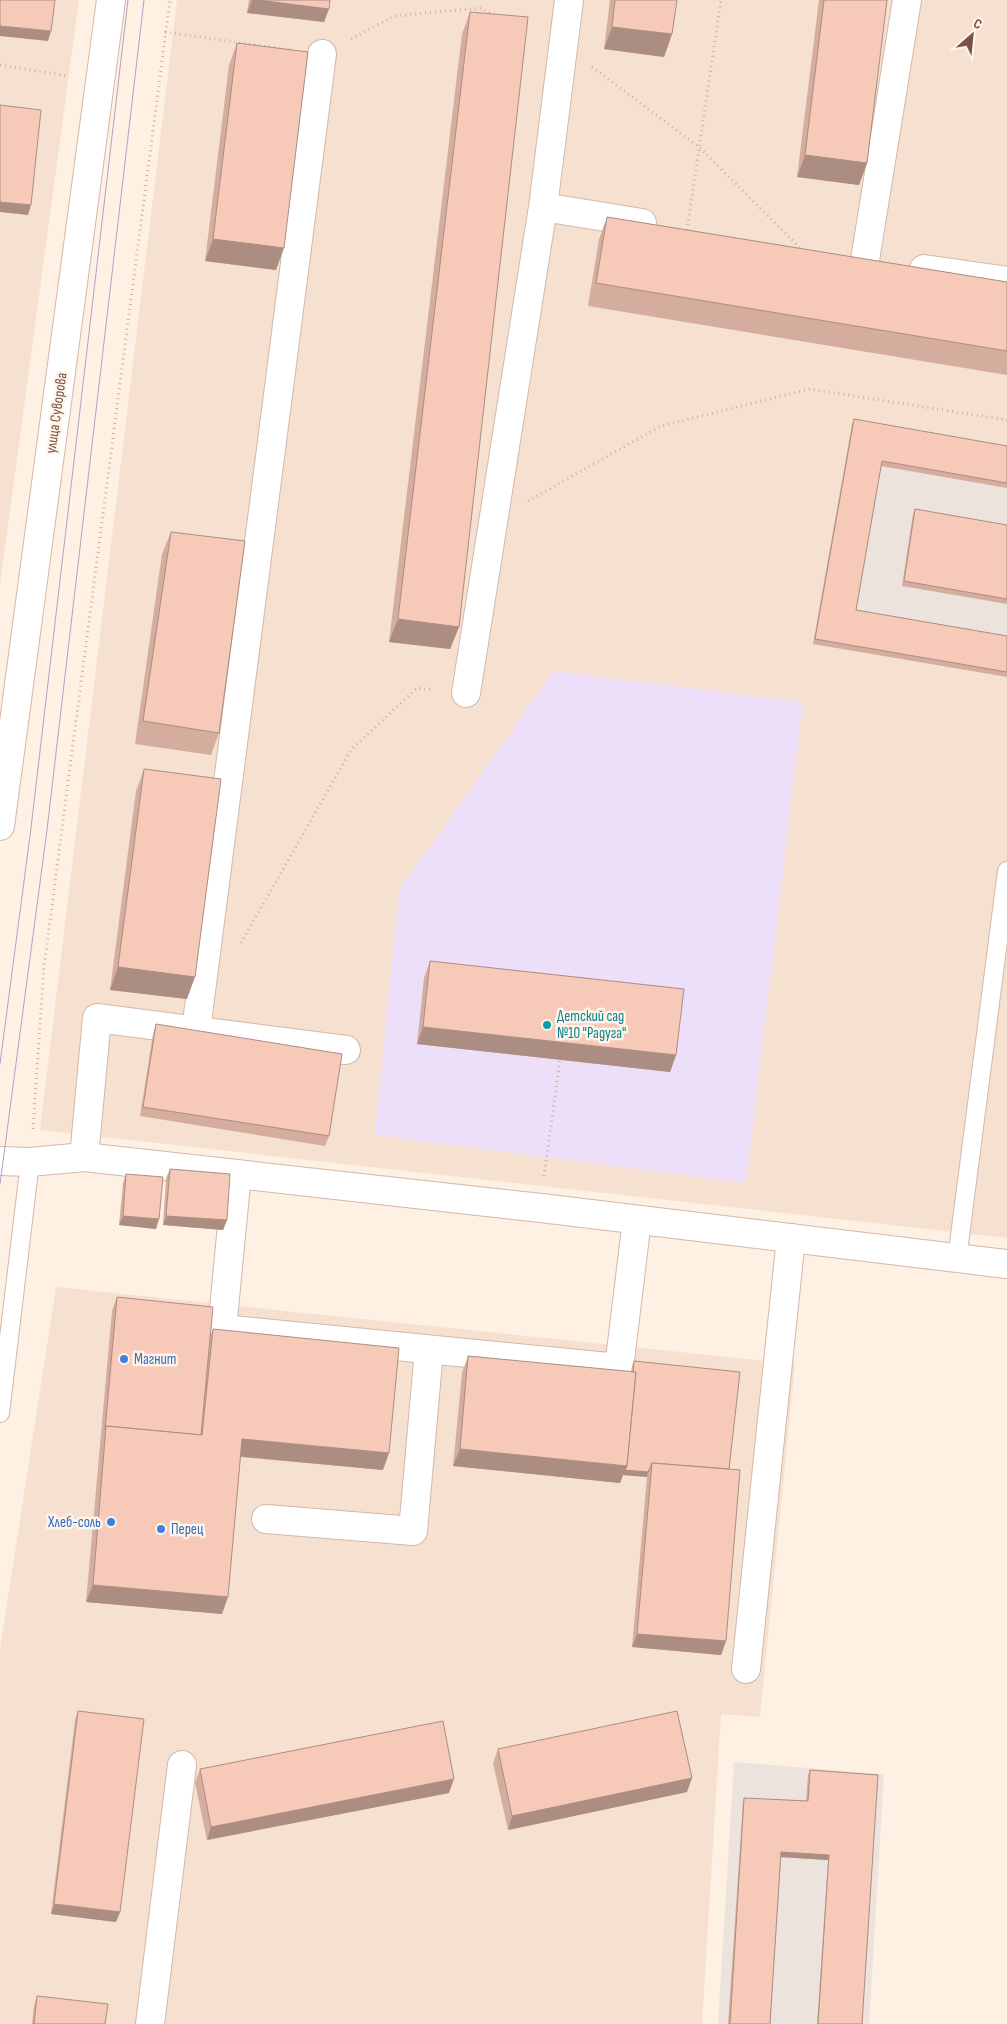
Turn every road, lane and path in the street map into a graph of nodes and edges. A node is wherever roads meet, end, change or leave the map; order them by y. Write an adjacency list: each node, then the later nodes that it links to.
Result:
1 (111, 0): 9 (street, улица Суворова)
2 (170, 0): 6 (path)
3 (569, 0): 10 (street)
4 (721, 0): 11 (path)
5 (907, 0): 13 (street)
6 (165, 32): 7 (path); 26 (path)
7 (322, 54): 21 (street)
8 (0, 64): 9 (path)
9 (100, 82): 18 (street, улица Суворова)
10 (543, 206): 11 (street); 16 (street)
11 (687, 230)
12 (838, 256): 13 (street)
13 (865, 260): 14 (street)
14 (1007, 282)
15 (1007, 420): 16 (path)
16 (493, 521): 17 (street)
17 (466, 693): 20 (path)
18 (0, 826)
19 (1007, 870): 31 (lane)
20 (237, 950)
21 (196, 1030): 22 (street); 24 (street)
22 (346, 1050)
23 (560, 1060): 28 (path)
24 (84, 1156): 26 (street); 27 (street)
25 (0, 1161): 26 (street)
26 (30, 1162): 34 (lane)
27 (237, 1174): 28 (street); 33 (street)
28 (541, 1208): 29 (street)
29 (637, 1220): 30 (street); 33 (street)
30 (791, 1238): 31 (street); 36 (street)
31 (957, 1260): 32 (street)
32 (1007, 1264)
33 (429, 1350): 35 (street)
34 (0, 1413)
35 (266, 1519)
36 (746, 1669)
37 (182, 1765): 38 (street)
38 (150, 2024)

